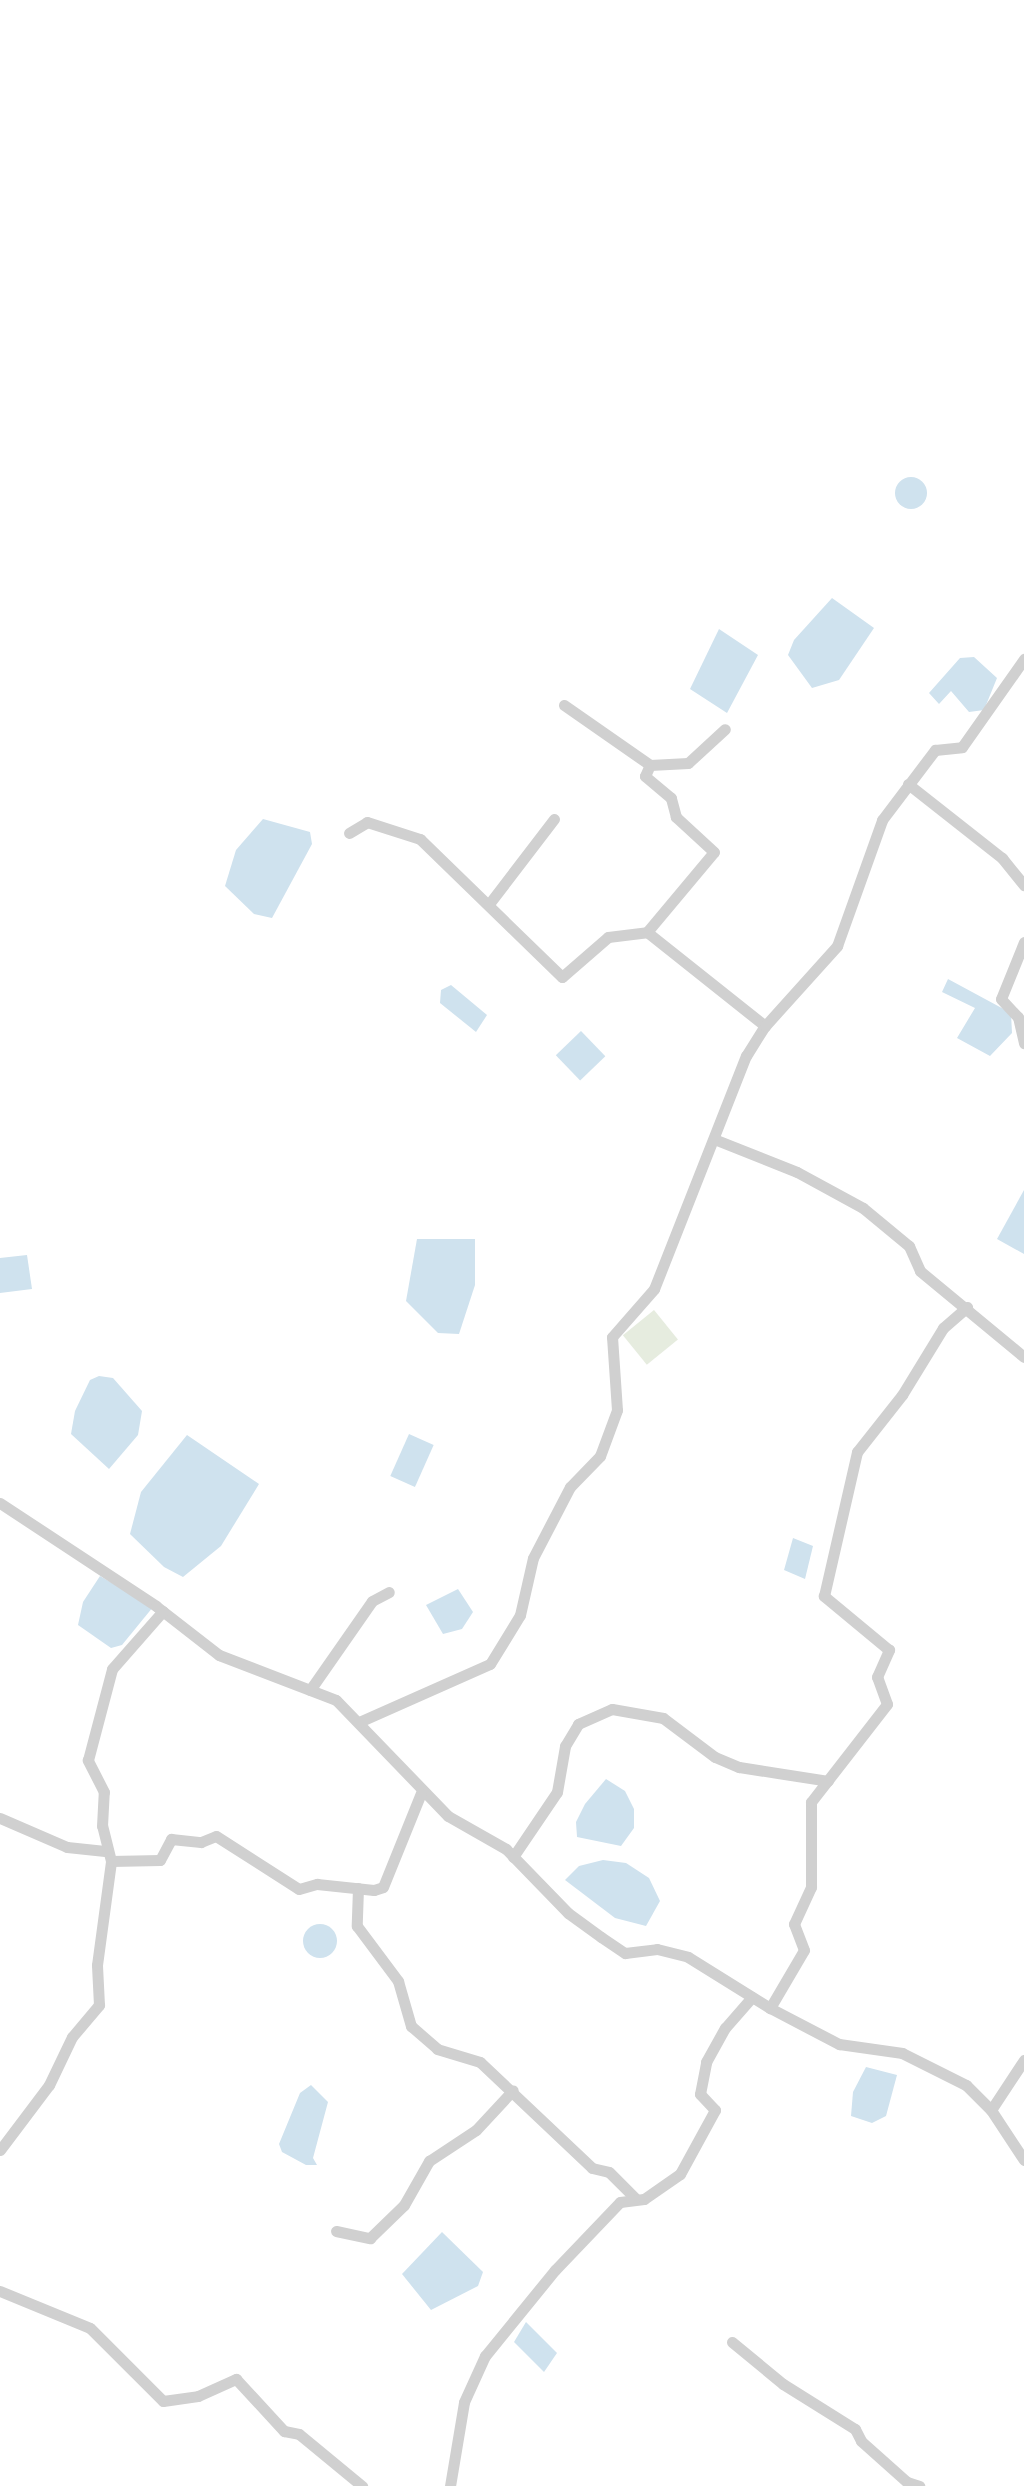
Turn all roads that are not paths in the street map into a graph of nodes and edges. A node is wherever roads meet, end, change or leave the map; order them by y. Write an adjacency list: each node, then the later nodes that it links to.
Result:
1 (1024, 659): 5 (street)
2 (564, 705): 4 (street)
3 (725, 729): 4 (street)
4 (650, 765): 10 (street)
5 (908, 784): 8 (street); 12 (street)
6 (554, 819): 9 (street)
7 (349, 833): 9 (street)
8 (1024, 885)
9 (489, 904): 10 (street)
10 (647, 932): 12 (street)
11 (1024, 942): 13 (street)
12 (765, 1026): 14 (street)
13 (1024, 1043)
14 (714, 1139): 15 (street); 21 (street)
15 (967, 1307): 16 (street); 22 (street)
16 (1024, 1357)
17 (0, 1503): 19 (street)
18 (389, 1592): 20 (street)
19 (163, 1611): 20 (street); 25 (street)
20 (310, 1690): 21 (street)
21 (359, 1722): 23 (street)
22 (828, 1781): 26 (street); 29 (street)
23 (421, 1793): 26 (street); 27 (street)
24 (0, 1818): 25 (street)
25 (108, 1856): 27 (street); 33 (street)
26 (513, 1857): 28 (street)
27 (358, 1888): 31 (street)
28 (752, 1997): 29 (street); 35 (street)
29 (770, 2008): 32 (street)
30 (1024, 2060): 32 (street)
31 (513, 2090): 35 (street); 36 (street)
32 (991, 2110): 34 (street)
33 (0, 2150)
34 (1024, 2160)
35 (636, 2199): 40 (street)
36 (336, 2231)
37 (0, 2291): 39 (street)
38 (732, 2342): 41 (street)
39 (362, 2486)
40 (450, 2486)
41 (919, 2486)

